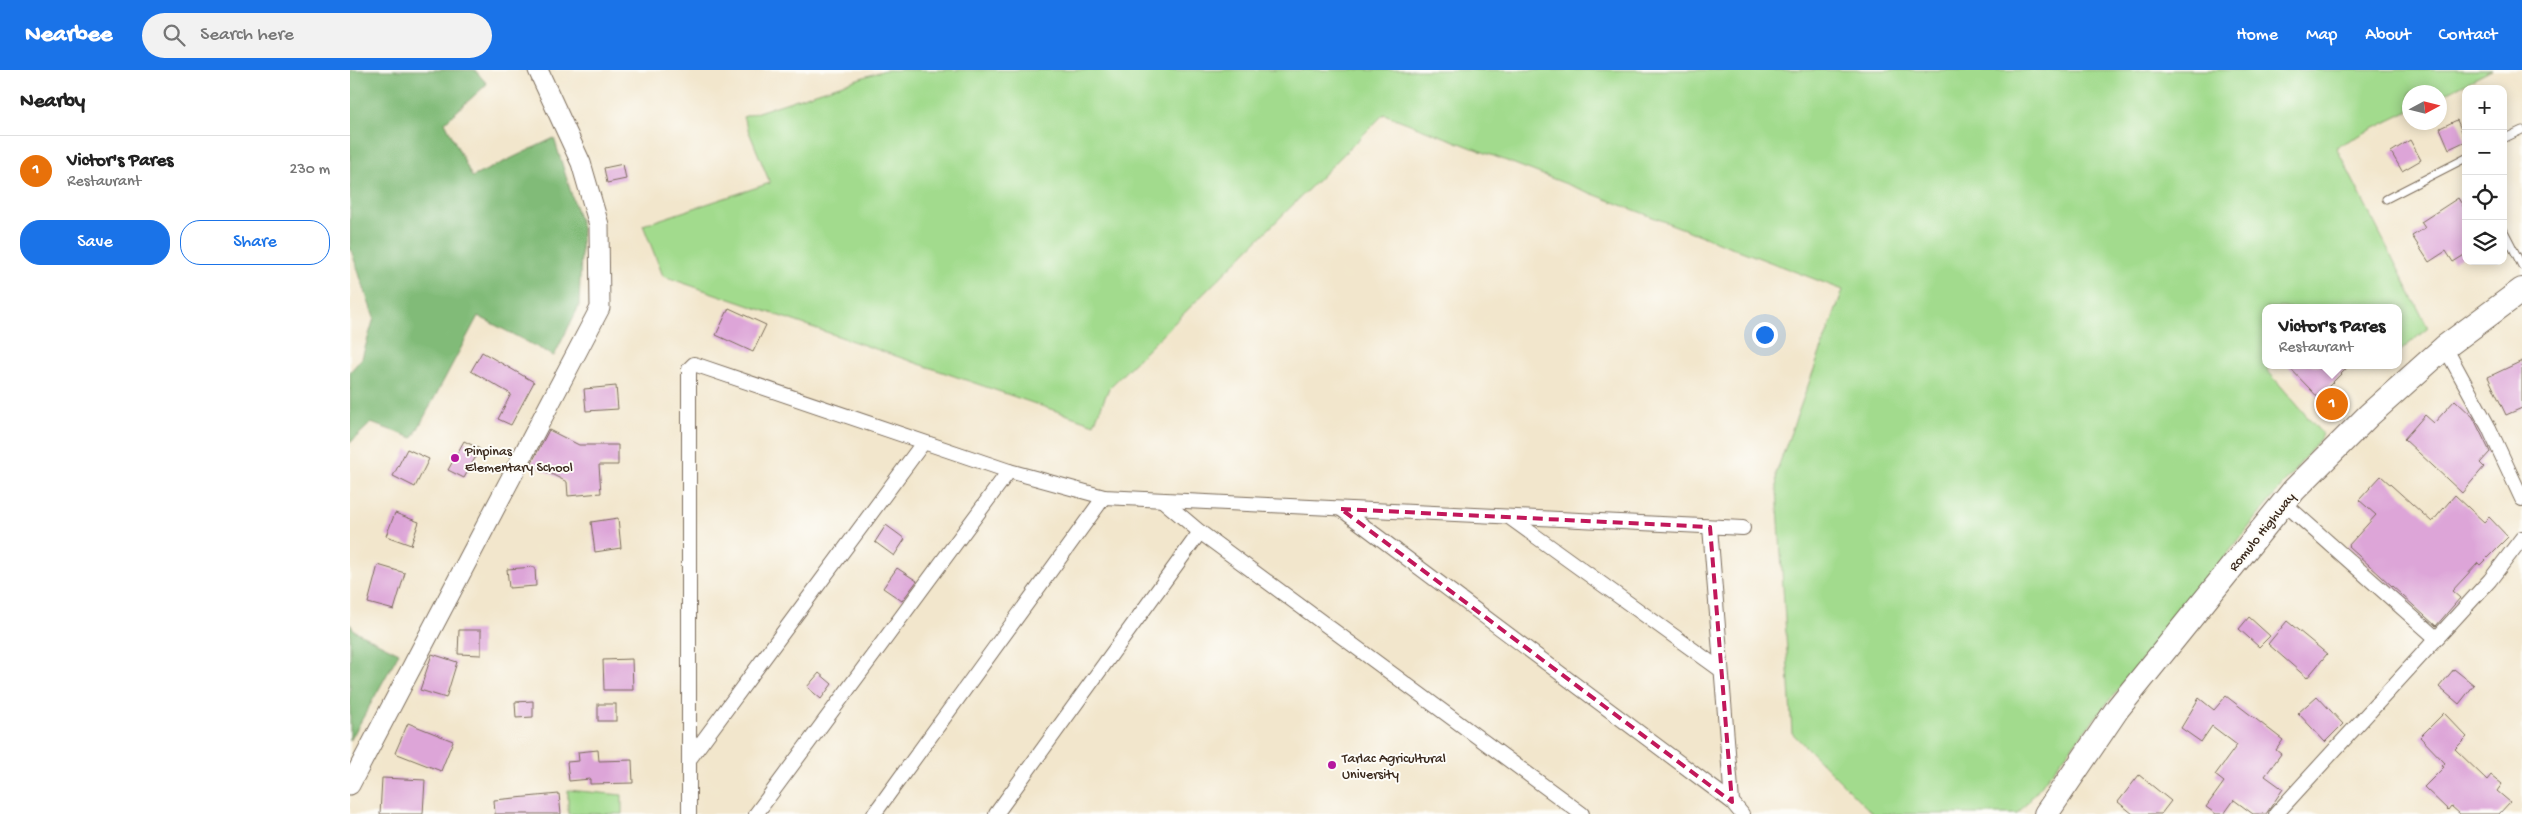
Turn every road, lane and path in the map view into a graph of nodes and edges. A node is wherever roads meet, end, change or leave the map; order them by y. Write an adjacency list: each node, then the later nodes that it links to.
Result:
1 (538, 70): 25 (street)
2 (2522, 130): 3 (lane)
3 (2507, 137)
4 (2462, 160): 5 (lane)
5 (2386, 199)
6 (2507, 237): 7 (lane)
7 (2522, 266)
8 (2522, 290): 9 (highway, Romulo Highway)
9 (2445, 347): 12 (street); 15 (highway, Romulo Highway)
10 (923, 443): 11 (street); 24 (street); 24 (street)
11 (1009, 472): 13 (street); 28 (street)
12 (2521, 494)
13 (1104, 497): 14 (street); 29 (street)
14 (1162, 500): 16 (street); 20 (street)
15 (2284, 503): 22 (street); 33 (highway, Romulo Highway)
16 (1342, 509): 17 (street); 26 (street)
17 (1508, 517): 18 (street); 23 (street)
18 (1710, 527): 19 (street); 23 (street)
19 (1743, 528)
20 (1200, 532): 30 (street); 31 (street)
21 (2522, 538): 22 (street)
22 (2436, 638): 34 (street)
23 (1721, 670): 26 (street)
24 (691, 757): 27 (street)
25 (350, 785)
26 (1732, 802): 32 (street)
27 (689, 814)
28 (756, 814)
29 (874, 814)
30 (996, 814)
31 (1582, 814)
32 (1742, 814)
33 (2046, 814)
34 (2276, 814)

